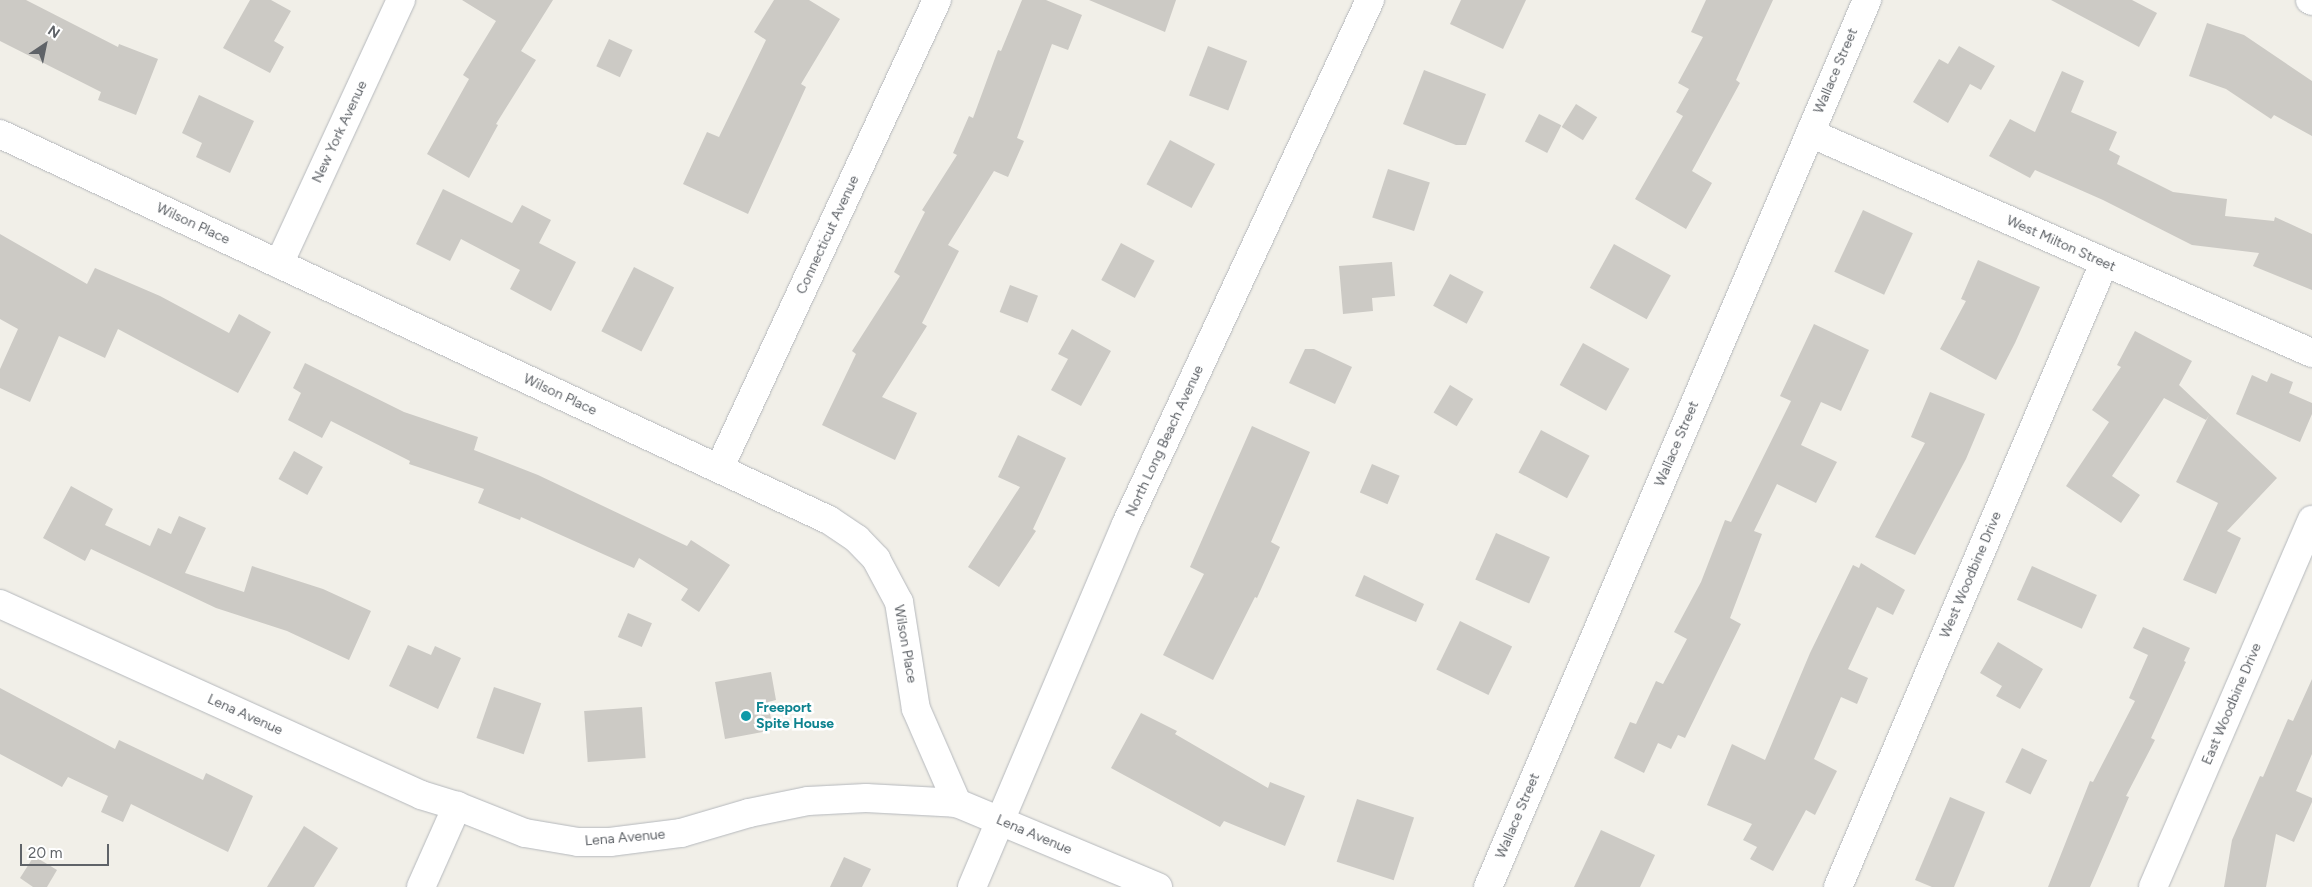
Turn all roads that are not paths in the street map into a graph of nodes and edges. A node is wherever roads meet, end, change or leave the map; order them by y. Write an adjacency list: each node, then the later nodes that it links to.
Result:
1 (401, 0): 8 (street, New York Avenue)
2 (937, 0): 10 (street, Connecticut Avenue)
3 (1370, 0): 15 (street, North Long Beach Avenue)
4 (1866, 0): 5 (street, Wallace Street)
5 (1810, 133): 7 (street, West Milton Street); 19 (street, Wallace Street)
6 (0, 134): 8 (street, Wilson Place)
7 (2104, 263): 9 (street, West Milton Street); 20 (street, West Woodbine Drive)
8 (278, 264): 10 (street, Wilson Place)
9 (2312, 353)
10 (719, 470): 13 (street, Wilson Place)
11 (2312, 520): 21 (street, East Woodbine Drive)
12 (0, 604): 14 (street, Lena Avenue)
13 (957, 803): 14 (street, Lena Avenue); 15 (street, Lena Avenue)
14 (457, 806): 16 (street)
15 (1000, 820): 17 (street, North Long Beach Avenue); 18 (street, Lena Avenue)
16 (421, 887)
17 (972, 887)
18 (1158, 887)
19 (1488, 887)
20 (1838, 887)
21 (2153, 887)

